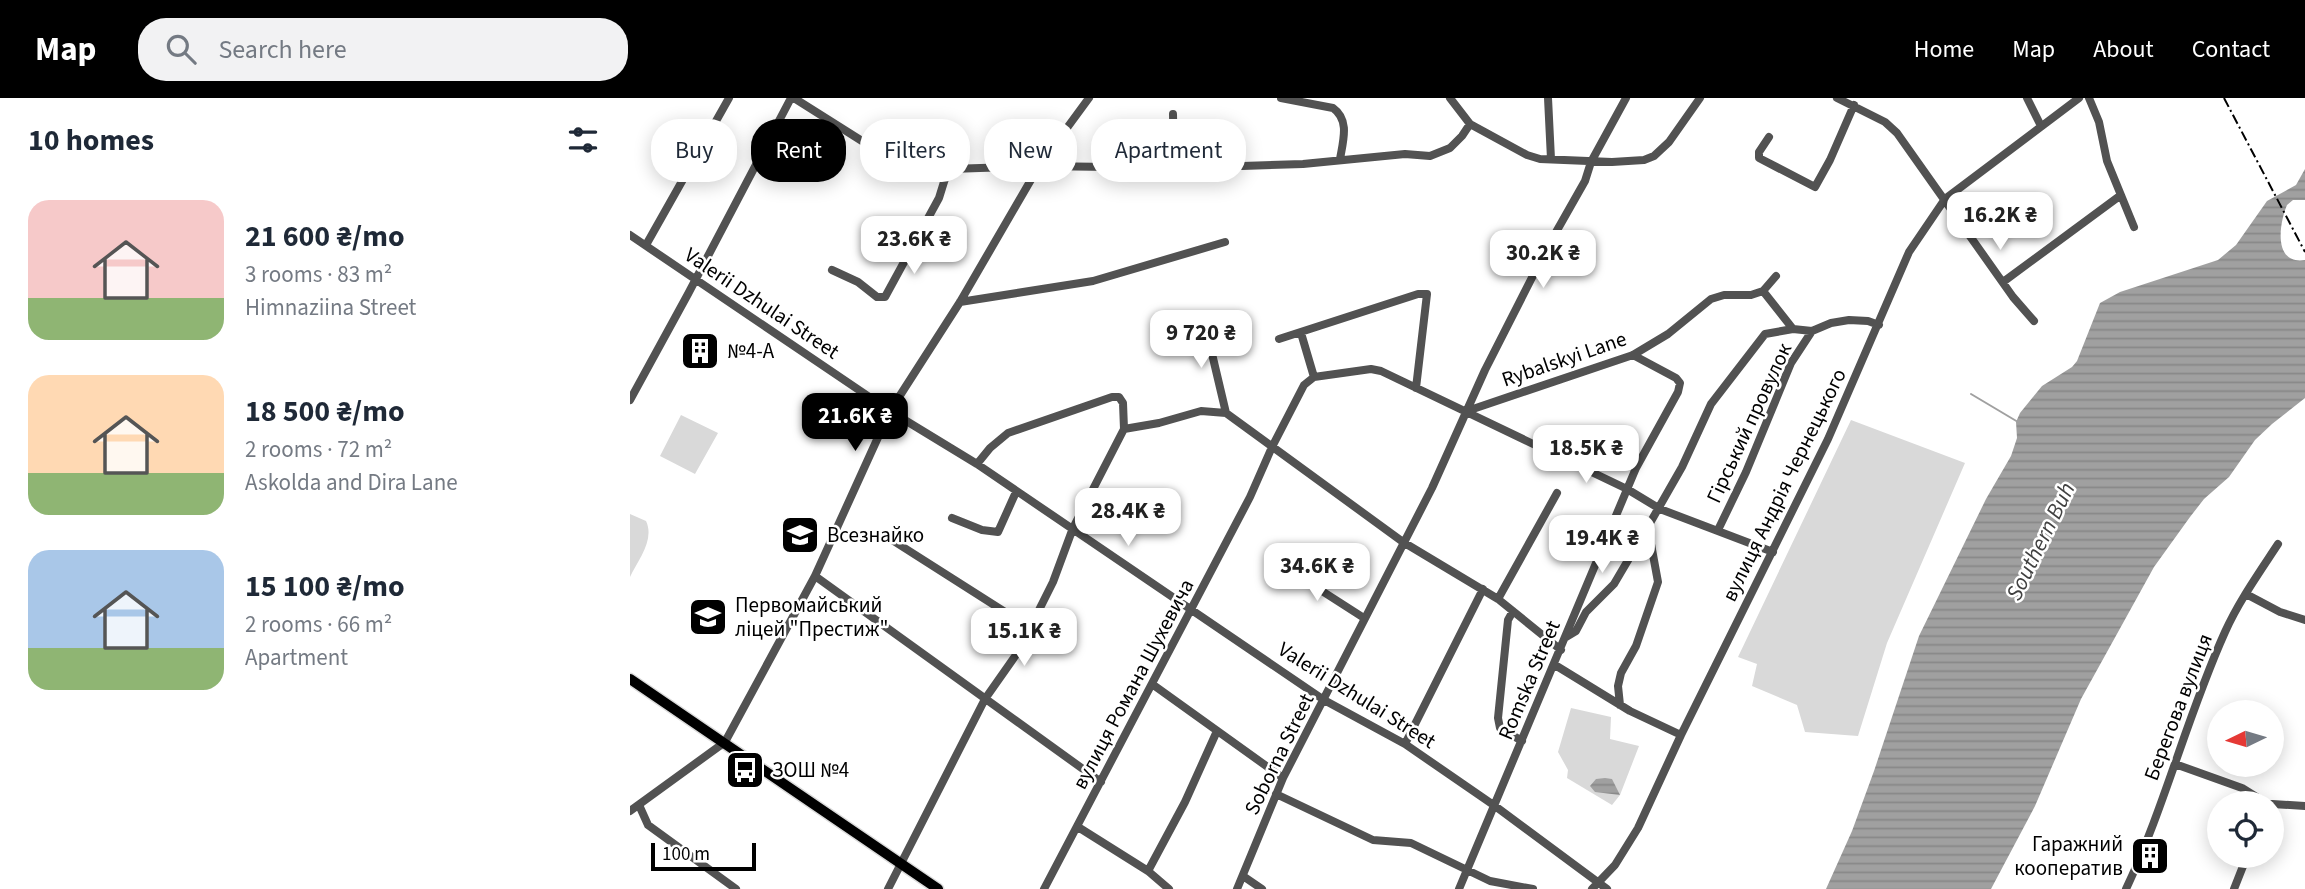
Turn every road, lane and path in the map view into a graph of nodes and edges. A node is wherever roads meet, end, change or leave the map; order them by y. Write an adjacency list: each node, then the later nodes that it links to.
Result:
1 (729, 98): 33 (street)
2 (792, 98): 21 (street); 36 (street)
3 (1089, 98): 16 (street)
4 (1281, 98): 13 (street)
5 (1450, 98): 18 (street)
6 (1548, 98): 23 (street)
7 (1626, 98): 24 (street, Soborna Street)
8 (1700, 98): 24 (street)
9 (2027, 98): 19 (street)
10 (2079, 98): 19 (street, вулиця Андрія Чернецького)
11 (2088, 98): 28 (street)
12 (1842, 99): 14 (street)
13 (1318, 102): 22 (street)
14 (1854, 105): 20 (street); 29 (street)
15 (1173, 114): 17 (street)
16 (1074, 119)
17 (1173, 119)
18 (1470, 124): 22 (street); 23 (street)
19 (2042, 126): 29 (street, вулиця Андрія Чернецького)
20 (1769, 137)
21 (860, 140)
22 (1340, 159): 25 (street)
23 (1551, 159): 24 (street)
24 (1591, 162): 52 (street, Soborna Street)
25 (1246, 166)
26 (944, 182): 34 (street)
27 (1031, 182): 39 (street)
28 (2121, 195): 30 (street); 37 (street)
29 (1945, 199): 37 (street); 42 (street, вулиця Андрія Чернецького)
30 (2134, 228)
31 (630, 235): 33 (street, Valerii Dzhulai Street)
32 (1225, 242): 39 (street)
33 (646, 246): 36 (street, Valerii Dzhulai Street)
34 (832, 270)
35 (1776, 276): 38 (street)
36 (695, 281): 50 (street); 51 (street, Valerii Dzhulai Street)
37 (2003, 282): 41 (street)
38 (1763, 290): 43 (street); 47 (street, Rybalskyi Lane)
39 (960, 302): 51 (street)
40 (1204, 320): 53 (street)
41 (2034, 321)
42 (1880, 326): 44 (street); 68 (street, вулиця Андрія Чернецького)
43 (1793, 329): 44 (street); 60 (street)
44 (1812, 331): 64 (street, Гірський провулок)
45 (1301, 332): 46 (street); 48 (street); 49 (street)
46 (1279, 339)
47 (1633, 355): 52 (street, Rybalskyi Lane); 57 (street, Romska Street)
48 (1314, 377): 49 (street); 55 (street, вулиця Романа Шухевича)
49 (1416, 388): 52 (street)
50 (630, 400)
51 (890, 411): 56 (street, Valerii Dzhulai Street); 70 (street)
52 (1466, 411): 57 (street); 66 (street, Soborna Street)
53 (1226, 414): 54 (street); 55 (street)
54 (1125, 429): 56 (street); 63 (street)
55 (1272, 447): 66 (street); 74 (street, вулиця Романа Шухевича)
56 (977, 464): 58 (street, Valerii Dzhulai Street)
57 (1627, 489): 60 (street); 79 (street, Romska Street)
58 (1016, 492): 61 (street); 63 (street, Valerii Dzhulai Street)
59 (1557, 493): 73 (street)
60 (1660, 509): 62 (street); 64 (street)
61 (952, 518)
62 (1650, 523): 79 (street); 86 (street)
63 (1073, 528): 74 (street, Valerii Dzhulai Street); 78 (street)
64 (1718, 530): 68 (street)
65 (892, 540): 78 (street)
66 (1403, 542): 71 (street); 76 (street, Soborna Street)
67 (2278, 544): 72 (street, Берегова вулиця)
68 (1773, 552): 88 (street, вулиця Андрія Чернецького)
69 (1283, 566): 76 (street)
70 (815, 576): 84 (street); 90 (street)
71 (1483, 589): 73 (street); 91 (street)
72 (2246, 594): 77 (street); 92 (street, Берегова вулиця)
73 (1498, 599): 75 (street)
74 (1191, 609): 83 (street, вулиця Романа Шухевича); 85 (street, Valerii Dzhulai Street)
75 (1513, 611): 80 (street); 89 (street)
76 (1364, 618): 85 (street, Soborna Street)
77 (2305, 620)
78 (1030, 628): 84 (street)
79 (1564, 638): 80 (street, Romska Street)
80 (1561, 650): 81 (street, Romska Street)
81 (1555, 665): 86 (street); 89 (street, Romska Street)
82 (630, 679): 90 (main road)
83 (1152, 684): 87 (street); 94 (street, вулиця Романа Шухевича)
84 (985, 699): 94 (street); 103 (street)
85 (1324, 700): 91 (street, Valerii Dzhulai Street); 93 (street, Soborna Street)
86 (1620, 705): 88 (street)
87 (1217, 731): 93 (street); 105 (street)
88 (1681, 735): 108 (street, вулиця Андрія Чернецького)
89 (1522, 741): 99 (street, Romska Street)
90 (725, 742): 97 (street); 103 (main road)
91 (1405, 744): 99 (street, Valerii Dzhulai Street)
92 (2175, 764): 95 (street); 119 (street, Берегова вулиця)
93 (1283, 778): 96 (street, Soborna Street)
94 (1101, 782): 102 (street, вулиця Романа Шухевича)
95 (2247, 791)
96 (1276, 794): 106 (street); 107 (street, Soborna Street)
97 (639, 805): 101 (street); 109 (street)
98 (2284, 805): 100 (street)
99 (1495, 806): 106 (street, Romska Street); 108 (street, Valerii Dzhulai Street)
100 (2305, 806)
101 (630, 811)
102 (1078, 827): 105 (street); 112 (street, вулиця Романа Шухевича)
103 (901, 863): 110 (street); 111 (main road)
104 (2242, 868): 120 (street)
105 (1148, 871): 113 (street)
106 (1467, 871): 116 (street, Romska Street); 117 (street)
107 (1243, 876): 114 (street, Soborna Street); 115 (street)
108 (1595, 886): 118 (street, Valerii Dzhulai Street)
109 (736, 889)
110 (888, 889)
111 (939, 889)
112 (1044, 889)
113 (1169, 889)
114 (1237, 889)
115 (1262, 889)
116 (1460, 889)
117 (1533, 889)
118 (1607, 889)
119 (2126, 889)
120 (2234, 889)

